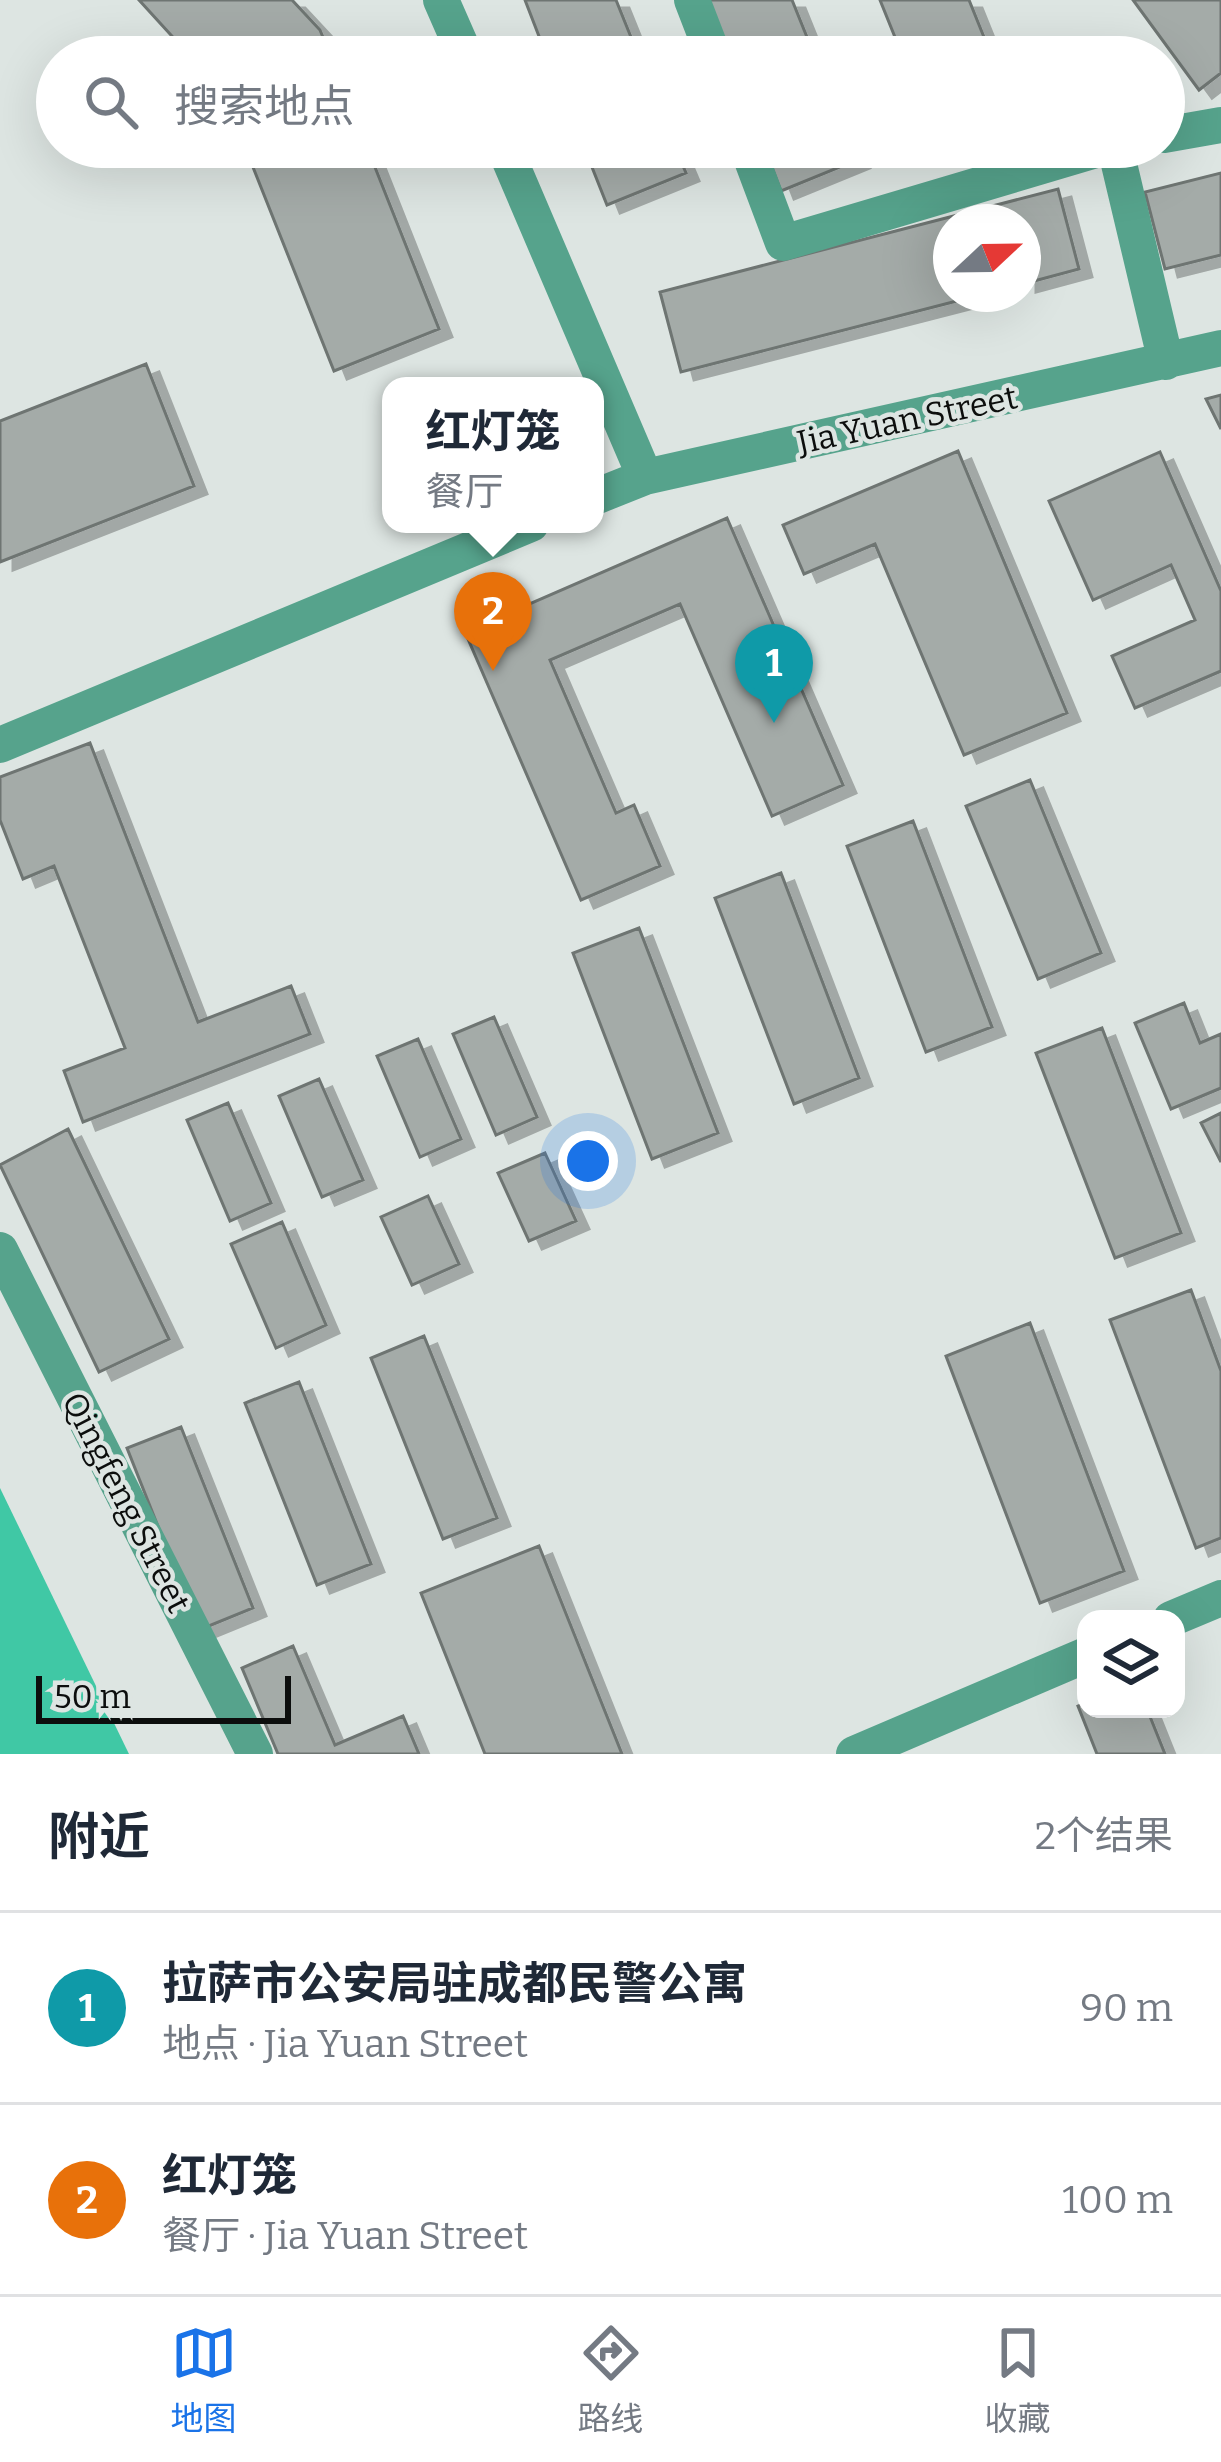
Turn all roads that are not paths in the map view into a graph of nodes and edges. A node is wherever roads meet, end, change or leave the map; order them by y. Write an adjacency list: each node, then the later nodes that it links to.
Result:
1 (441, 0): 3 (street)
2 (692, 0): 4 (street)
3 (457, 36)
4 (706, 36)
5 (1221, 125): 6 (street)
6 (1185, 131)
7 (513, 168): 13 (street)
8 (755, 168): 9 (street)
9 (1038, 168)
10 (1115, 168): 12 (street)
11 (1221, 348): 12 (street, Jia Yuan Street)
12 (1166, 362): 15 (street, Jia Yuan Street)
13 (602, 377)
14 (604, 381): 15 (street)
15 (645, 477): 16 (street, Jia Yuan Street)
16 (604, 493)
17 (509, 533): 18 (street)
18 (0, 745)
19 (0, 1250): 23 (street, Qingfeng Street)
20 (1221, 1598): 21 (street)
21 (1185, 1613)
22 (1077, 1659): 24 (street)
23 (255, 1754)
24 (854, 1754)

